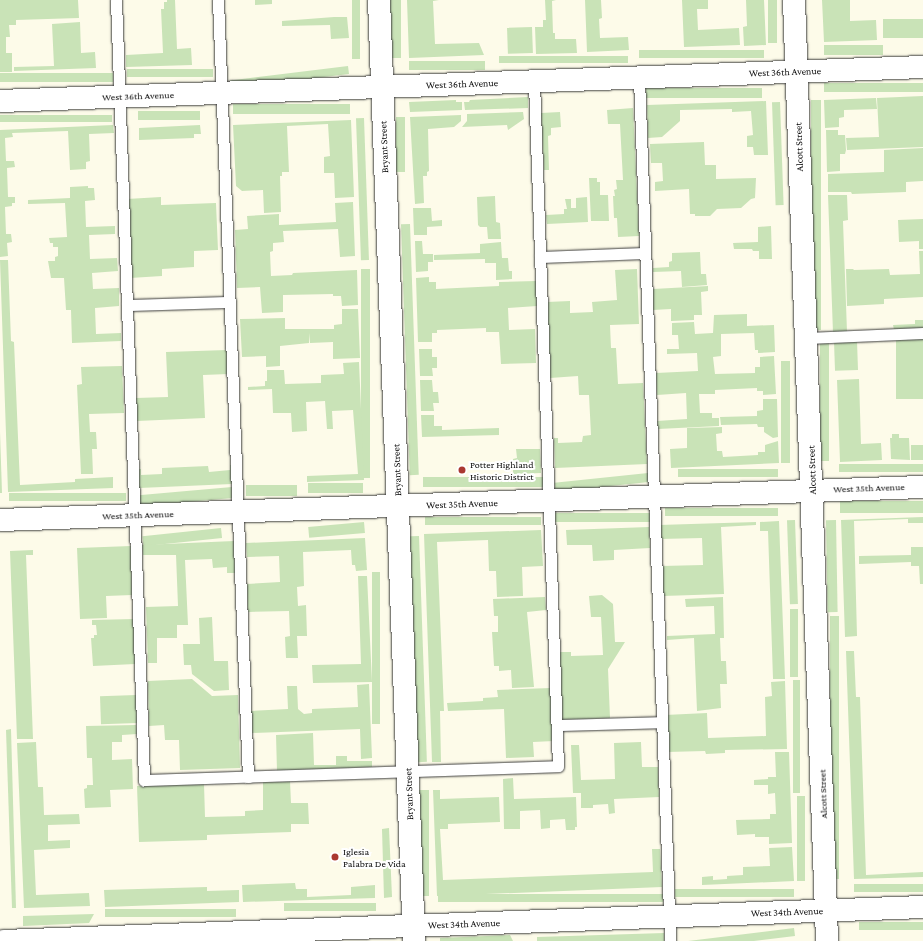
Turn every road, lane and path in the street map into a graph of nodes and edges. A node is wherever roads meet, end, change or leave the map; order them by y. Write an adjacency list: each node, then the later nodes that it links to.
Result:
1 (116, 0): 11 (lane)
2 (218, 0): 10 (lane)
3 (379, 0): 9 (street, Bryant Street)
4 (794, 0): 6 (street, Alcott Street)
5 (923, 67): 6 (street, West 36th Avenue)
6 (797, 72): 7 (street, West 36th Avenue); 18 (street, Alcott Street)
7 (639, 78): 8 (street, West 36th Avenue); 13 (lane)
8 (534, 82): 9 (street, West 36th Avenue); 14 (lane)
9 (382, 87): 10 (street, West 36th Avenue); 23 (street, Bryant Street)
10 (221, 93): 11 (street, West 36th Avenue); 15 (lane)
11 (119, 97): 12 (street, West 36th Avenue); 16 (lane)
12 (0, 101)
13 (645, 253): 14 (lane); 21 (lane)
14 (540, 257): 22 (lane)
15 (229, 302): 16 (lane); 24 (lane)
16 (127, 305): 25 (lane)
17 (923, 333): 18 (lane)
18 (807, 338): 20 (street, Alcott Street)
19 (923, 487): 20 (street, West 35th Avenue)
20 (812, 490): 21 (street, West 35th Avenue); 32 (street, Alcott Street)
21 (654, 496): 22 (street, West 35th Avenue); 27 (lane)
22 (549, 500): 23 (street, West 35th Avenue); 28 (lane)
23 (398, 506): 24 (street, West 35th Avenue); 29 (street, Bryant Street)
24 (238, 512): 25 (street, West 35th Avenue); 30 (lane)
25 (134, 515): 26 (street, West 35th Avenue); 30 (lane)
26 (0, 520)
27 (662, 722): 28 (lane); 33 (lane)
28 (557, 725): 29 (lane)
29 (408, 771): 30 (lane); 34 (street, Bryant Street)
30 (248, 777)
31 (923, 907): 32 (street, West 34th Avenue)
32 (826, 910): 33 (street, West 34th Avenue); 39 (street, Alcott Street)
33 (669, 916): 34 (street, West 34th Avenue); 38 (lane)
34 (413, 933): 35 (street, West 34th Avenue)
35 (256, 936): 36 (street, West 34th Avenue)
36 (148, 938): 37 (street, West 34th Avenue)
37 (4, 941)
38 (670, 941)
39 (827, 941)

